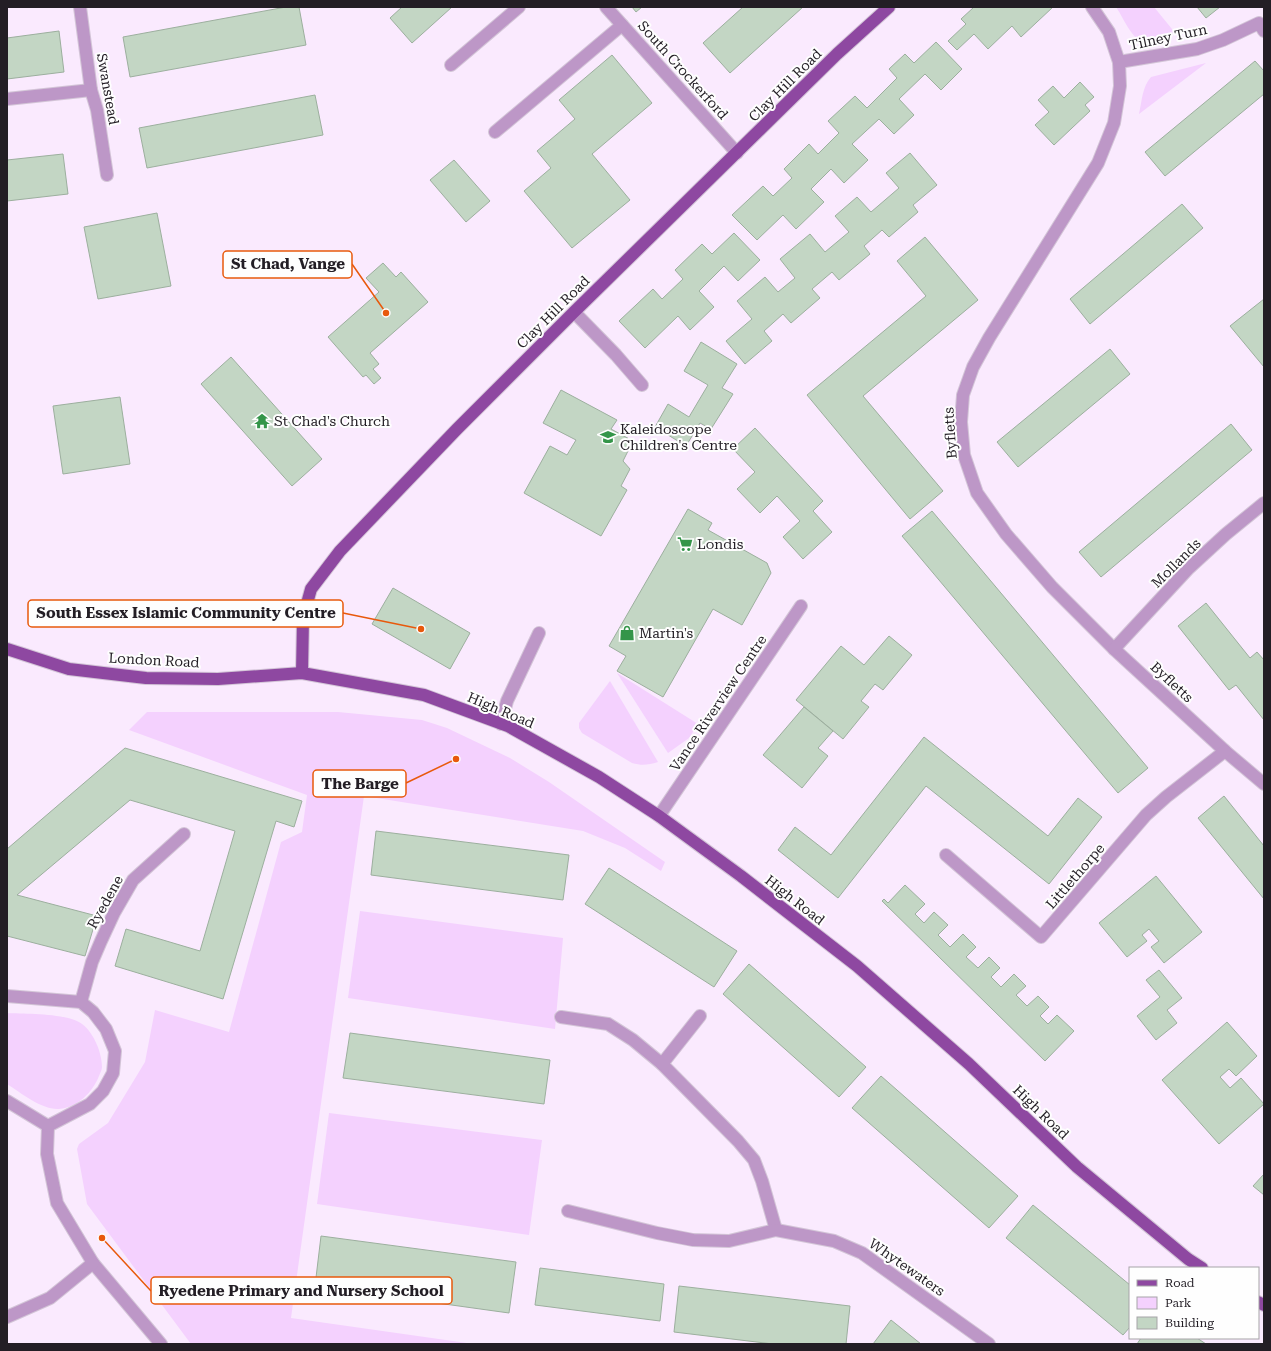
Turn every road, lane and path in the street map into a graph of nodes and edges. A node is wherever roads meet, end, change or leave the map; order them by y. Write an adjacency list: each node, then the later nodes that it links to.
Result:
1 (80, 7): 10 (street, Swanstead)
2 (519, 7): 9 (street)
3 (606, 7): 6 (street, South Crockerford)
4 (888, 7): 13 (main road, Clay Hill Road)
5 (1092, 7): 8 (street, Byfletts)
6 (622, 25): 12 (street); 13 (street, South Crockerford)
7 (1264, 31): 8 (street, Tilney Turn)
8 (1119, 62): 21 (street, Byfletts)
9 (451, 65)
10 (91, 90): 11 (street); 14 (street, Swanstead)
11 (7, 99)
12 (495, 132)
13 (737, 153): 15 (main road, Clay Hill Road)
14 (107, 176)
15 (574, 312): 16 (street); 22 (main road, Clay Hill Road)
16 (642, 385)
17 (1263, 506): 21 (street, Mollands)
18 (801, 606): 26 (street, Vance Riverview Centre)
19 (539, 633): 23 (street)
20 (7, 649): 22 (main road, London Road)
21 (1114, 649): 24 (street, Byfletts)
22 (302, 673): 23 (main road, High Road)
23 (501, 724): 26 (main road, High Road)
24 (1225, 751): 25 (street, Byfletts); 28 (street, Littlethorpe)
25 (1264, 784)
26 (659, 816): 39 (main road, High Road)
27 (184, 834): 30 (street, Ryedene)
28 (946, 855)
29 (7, 996): 30 (street)
30 (81, 1002): 35 (street)
31 (700, 1016): 33 (street)
32 (561, 1017): 33 (street)
33 (662, 1064): 37 (street)
34 (7, 1101): 35 (street)
35 (48, 1126): 38 (street)
36 (568, 1211): 37 (street, Whytewaters)
37 (776, 1230): 42 (street, Whytewaters)
38 (93, 1263): 40 (street); 41 (street)
39 (1200, 1267)
40 (7, 1317)
41 (161, 1344)
42 (988, 1344)

